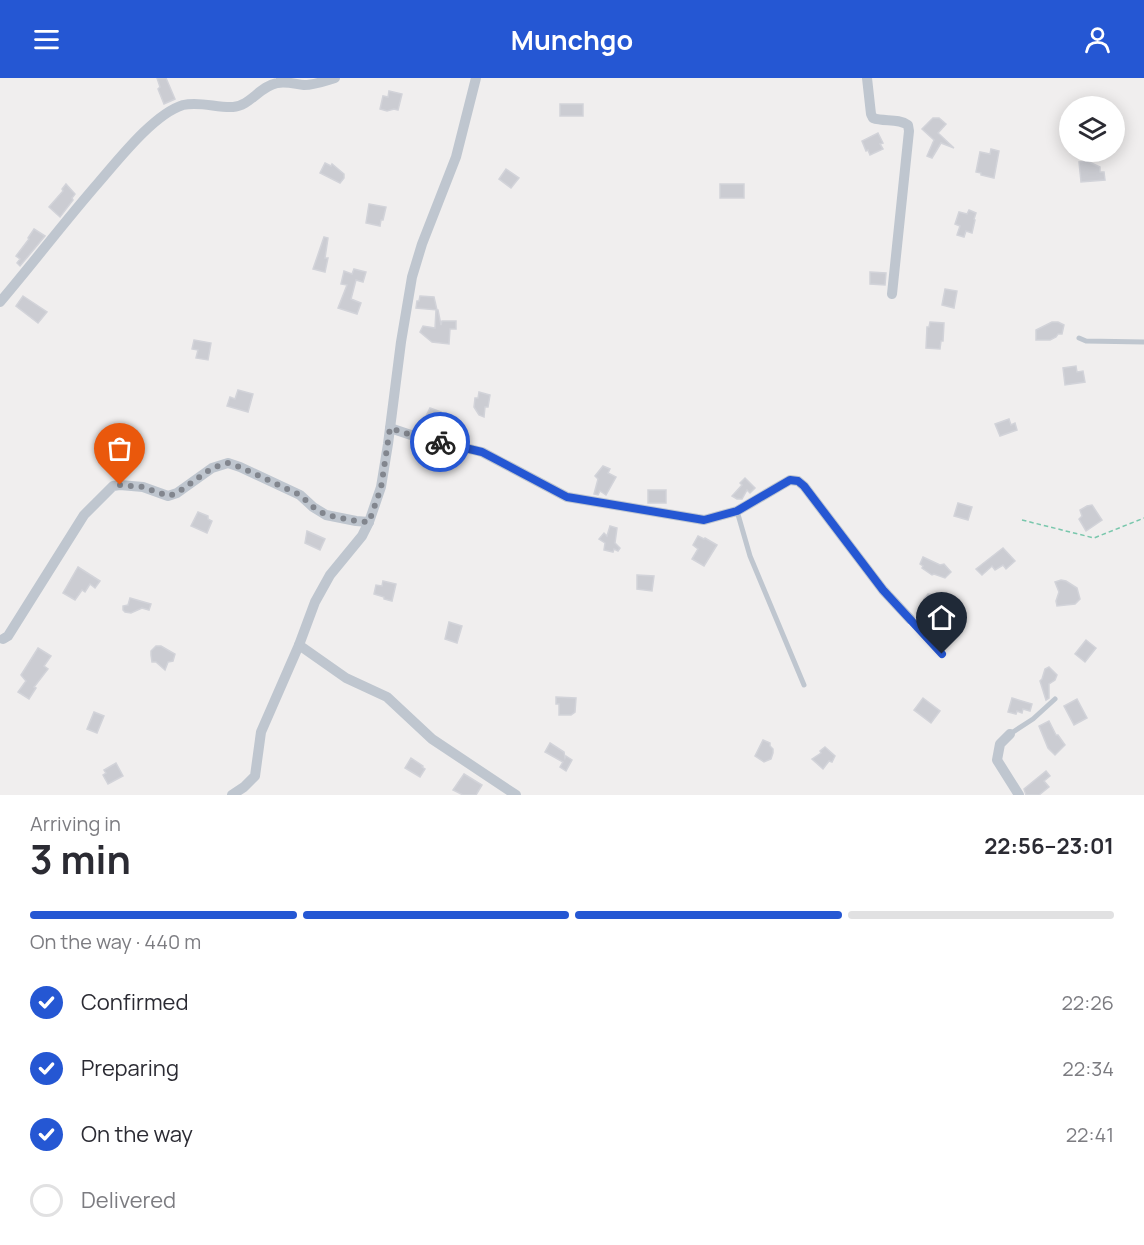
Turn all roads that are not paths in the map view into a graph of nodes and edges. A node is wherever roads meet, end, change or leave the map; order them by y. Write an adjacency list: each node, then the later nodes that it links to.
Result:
1 (335, 78): 5 (street)
2 (476, 78): 8 (street)
3 (867, 78): 4 (street)
4 (892, 294)
5 (0, 302)
6 (1079, 338): 7 (lane)
7 (1144, 342)
8 (390, 428): 9 (street); 10 (street)
9 (737, 511): 11 (street); 15 (lane)
10 (369, 522): 12 (street); 13 (street)
11 (910, 619): 14 (lane)
12 (2, 639)
13 (299, 645): 18 (street); 19 (street)
14 (942, 654)
15 (804, 685)
16 (1055, 699): 17 (lane)
17 (1010, 734): 20 (street)
18 (232, 795)
19 (516, 795)
20 (1019, 795)

